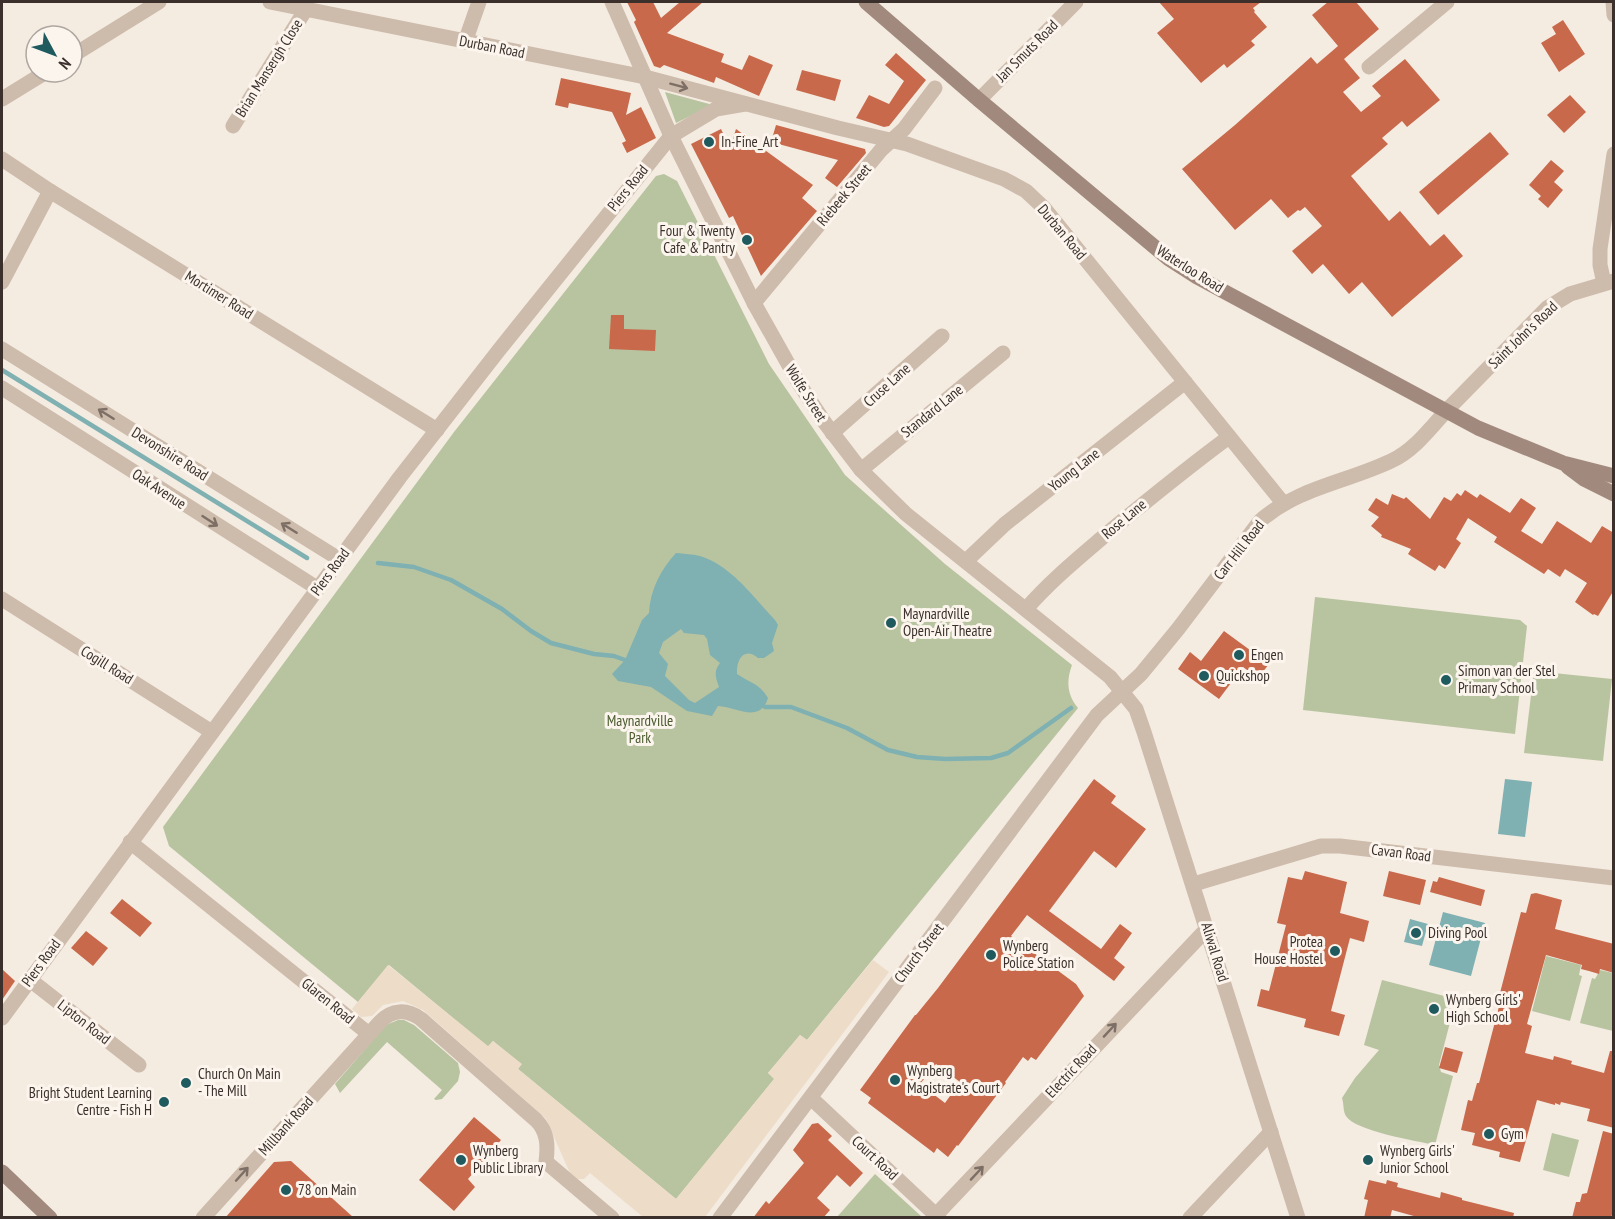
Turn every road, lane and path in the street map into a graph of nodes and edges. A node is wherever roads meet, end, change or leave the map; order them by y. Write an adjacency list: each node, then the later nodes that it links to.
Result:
1 (159, 2): 12 (street)
2 (270, 2): 9 (street, Durban Road)
3 (479, 2): 11 (street)
4 (612, 2): 14 (street, Wolfe Street)
5 (866, 2): 18 (main road, Waterloo Road)
6 (1076, 2): 18 (street, Jan Smuts Road)
7 (1447, 2): 13 (street)
8 (1613, 2): 10 (street)
9 (298, 6): 11 (street, Durban Road); 20 (street, Brian Mansergh Close)
10 (1614, 15)
11 (465, 42): 14 (street, Durban Road)
12 (84, 49)
13 (1369, 67)
14 (645, 77): 19 (street, Durban Road, one-way to 19); 21 (street, Wolfe Street)
15 (26, 84): 17 (street)
16 (935, 88): 22 (street, Riebeek Street)
17 (2, 99)
18 (979, 100): 34 (main road, Waterloo Road)
19 (715, 102): 21 (street, Durban Road); 22 (street, Durban Road)
20 (233, 126)
21 (671, 136): 28 (street, Wolfe Street); 35 (street, Piers Road)
22 (891, 140): 28 (street, Riebeek Street); 32 (street, Durban Road)
23 (1614, 154): 27 (street)
24 (2, 159): 25 (street, Mortimer Road)
25 (50, 191): 26 (street); 35 (street, Mortimer Road)
26 (2, 282)
27 (1609, 282): 34 (street, Saint John's Road)
28 (754, 303): 36 (street, Wolfe Street)
29 (942, 336): 36 (street, Cruse Lane)
30 (2, 349): 43 (street, Devonshire Road, one-way to 30)
31 (1003, 353): 39 (street, Standard Lane)
32 (1185, 382): 37 (street, Durban Road); 44 (street, Young Lane)
33 (2, 388): 45 (street, Oak Avenue, one-way to 45)
34 (1446, 411): 38 (main road, Waterloo Road); 42 (street, Carr Hill Road)
35 (437, 430): 43 (street, Piers Road)
36 (832, 433): 39 (street, Wolfe Street)
37 (1229, 437): 42 (street, Durban Road); 47 (street, Rose Lane)
38 (1563, 464): 40 (main road, Waterloo Road); 41 (main road, Waterloo Road)
39 (861, 470): 44 (street, Wolfe Street)
40 (1614, 476)
41 (1614, 494)
42 (1283, 503): 48 (street, Carr Hill Road)
43 (339, 559): 45 (street, Piers Road)
44 (966, 561): 47 (street, Wolfe Street)
45 (317, 588): 49 (street, Piers Road)
46 (2, 599): 49 (street, Cogill Road)
47 (1026, 609): 48 (street, Wolfe Street)
48 (1122, 692): 52 (street, Aliwal Road); 58 (street, Church Street)
49 (212, 732): 50 (street, Piers Road)
50 (130, 842): 54 (street, Piers Road); 56 (street, Glaren Road)
51 (1614, 878): 52 (street, Cavan Road)
52 (1194, 884): 53 (street, Aliwal Road)
53 (1209, 931): 59 (street, Aliwal Road); 61 (street, Electric Road, one-way to 53)
54 (29, 979): 55 (street, Piers Road); 57 (street, Lipton Road)
55 (2, 1018)
56 (369, 1034): 63 (street, Millbank Road, one-way to 56); 64 (street, Glaren Road)
57 (139, 1065)
58 (811, 1098): 61 (street, Court Road); 65 (street, Church Street)
59 (1271, 1132): 66 (street); 67 (street, Aliwal Road)
60 (2, 1172): 62 (main road)
61 (938, 1216)
62 (50, 1218)
63 (203, 1218)
64 (612, 1218)
65 (720, 1218)
66 (1190, 1218)
67 (1298, 1218)

